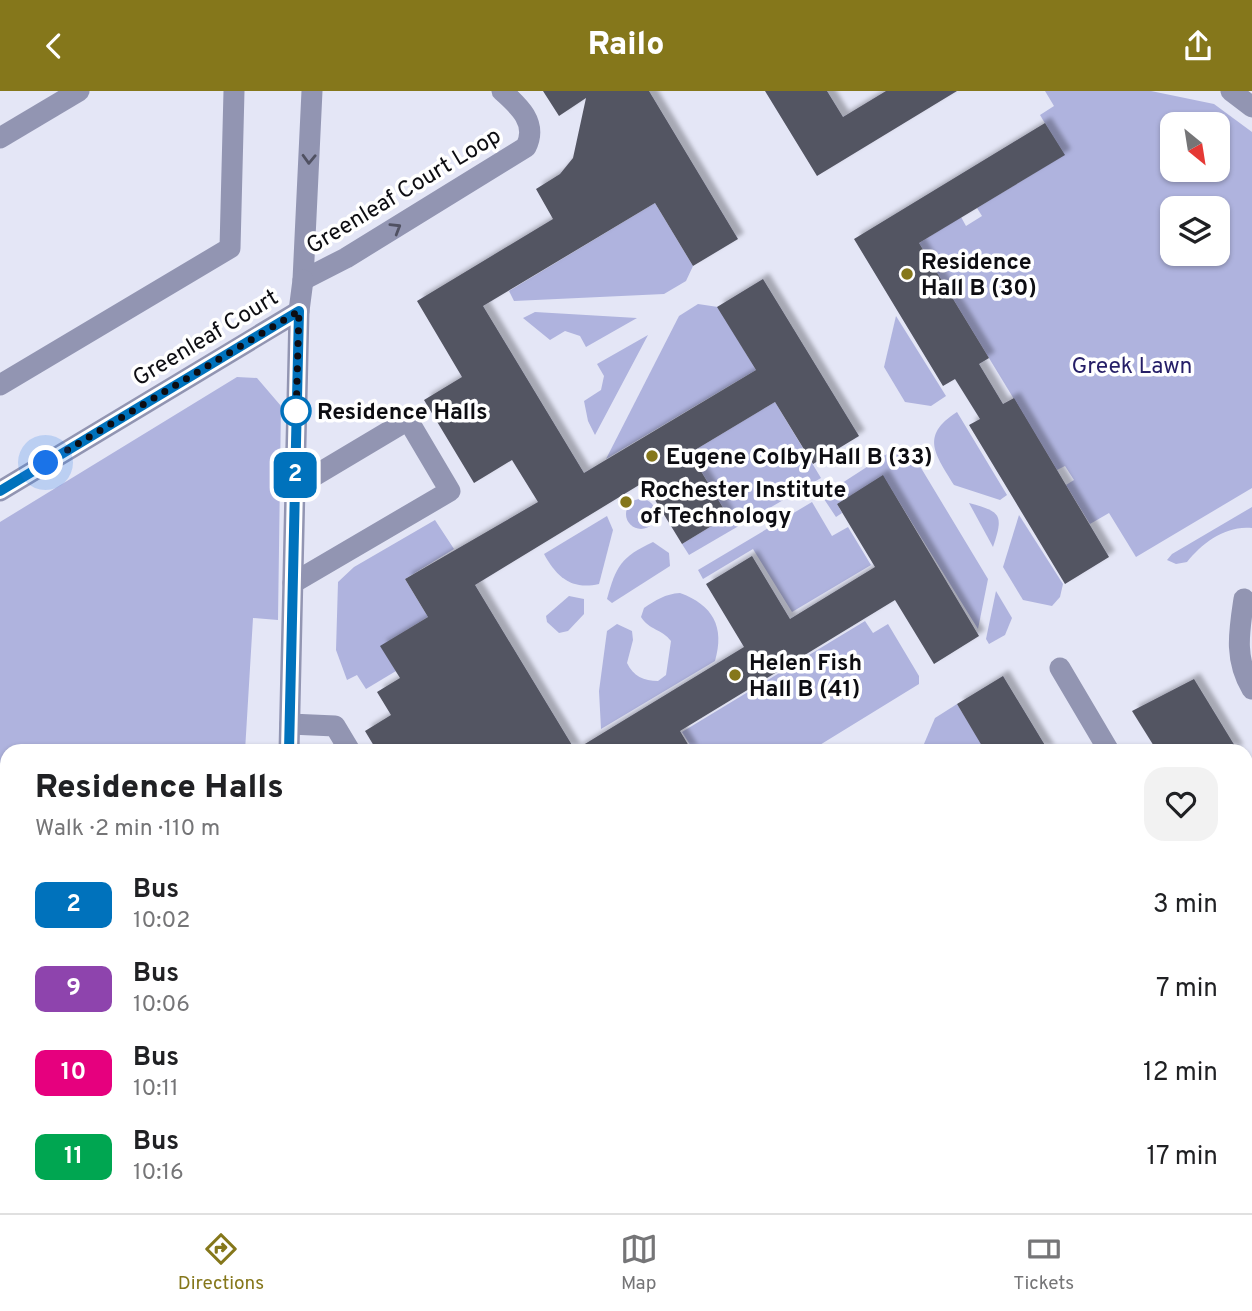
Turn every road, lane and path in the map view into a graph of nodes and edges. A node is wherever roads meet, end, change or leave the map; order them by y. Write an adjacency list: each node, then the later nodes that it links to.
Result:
1 (79, 91): 7 (street)
2 (234, 91): 10 (street)
3 (312, 91): 8 (street, Greenleaf Court Loop, one-way to 8)
4 (502, 91): 8 (street, Greenleaf Court Loop, one-way to 4)
5 (1231, 91): 6 (street)
6 (1252, 107)
7 (0, 138)
8 (303, 279): 9 (street)
9 (299, 311): 11 (street, Greenleaf Court); 12 (street, Greenleaf Court)
10 (0, 385)
11 (294, 488): 13 (street, Greenleaf Court); 13 (street)
12 (0, 491)
13 (293, 583): 17 (street, Greenleaf Court)
14 (1244, 599): 16 (street)
15 (1060, 668): 20 (street)
16 (1252, 689)
17 (290, 724): 18 (street, Greenleaf Court); 19 (street)
18 (289, 744)
19 (346, 744)
20 (1105, 744)

